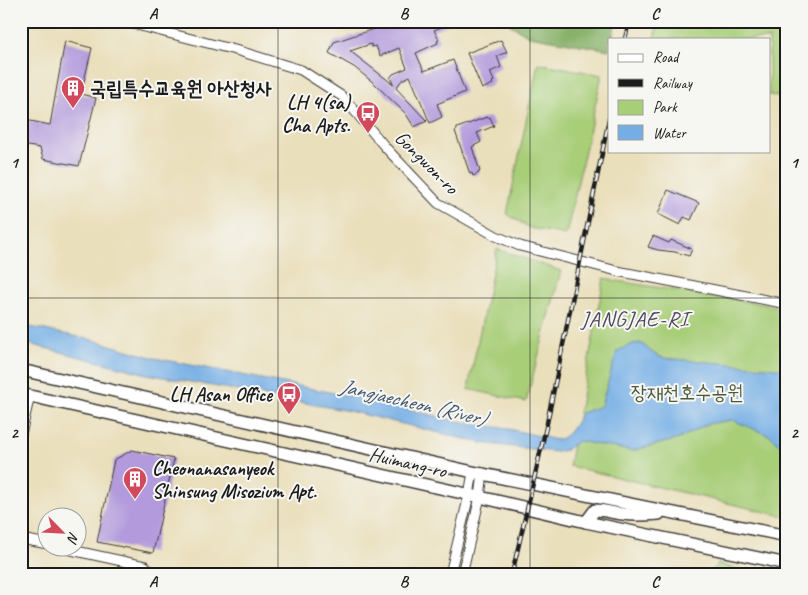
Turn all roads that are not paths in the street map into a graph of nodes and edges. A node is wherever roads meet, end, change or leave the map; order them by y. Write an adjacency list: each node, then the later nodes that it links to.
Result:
1 (121, 21): 2 (street, Gongwon-ro)
2 (787, 304)
3 (21, 370): 6 (main road, Huimang-ro)
4 (26, 395): 5 (street); 7 (main road, Huimang-ro)
5 (21, 434)
6 (478, 472): 7 (street); 8 (main road, Huimang-ro)
7 (474, 496): 9 (main road, Huimang-ro); 16 (street); 17 (street)
8 (674, 513): 9 (main road); 10 (main road, Huimang-ro)
9 (586, 522): 14 (main road, Huimang-ro)
10 (787, 536)
11 (21, 538): 12 (street)
12 (38, 542)
13 (88, 554): 15 (street)
14 (787, 564)
15 (150, 574)
16 (450, 574)
17 (462, 574)

